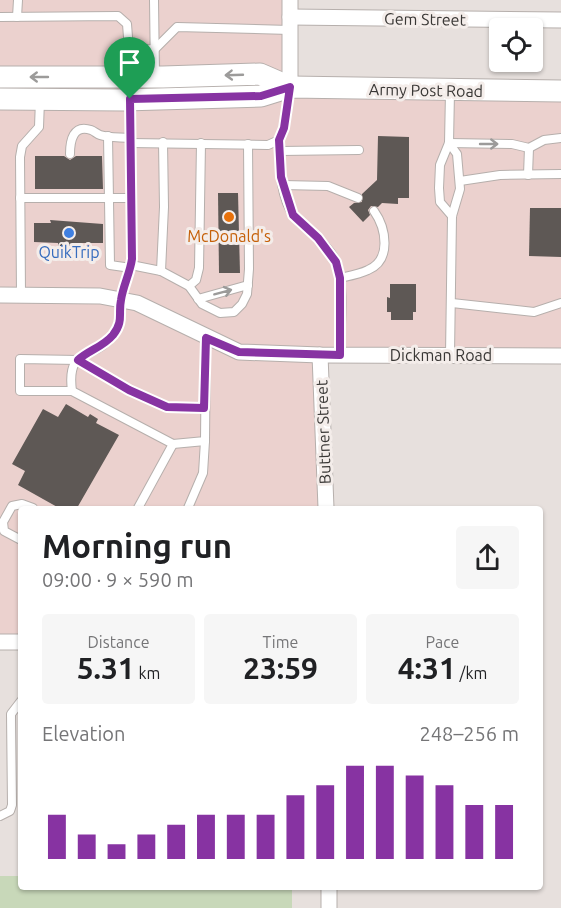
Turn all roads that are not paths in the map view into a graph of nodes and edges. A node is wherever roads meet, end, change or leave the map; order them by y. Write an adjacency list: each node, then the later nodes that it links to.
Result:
1 (18, 0): 5 (lane)
2 (154, 0): 8 (lane)
3 (290, 0): 7 (street)
4 (0, 17): 5 (lane)
5 (17, 17): 8 (lane)
6 (561, 20): 7 (street, Gem Street)
7 (290, 23): 8 (lane); 11 (street)
8 (155, 48): 10 (lane)
9 (0, 76): 10 (main road, Army Post Road, one-way to 9)
10 (155, 77): 11 (main road, Army Post Road, one-way to 10)
11 (290, 87): 12 (main road, Army Post Road); 16 (main road, Army Post Road); 20 (lane)
12 (450, 90): 13 (main road, Army Post Road); 23 (lane)
13 (561, 92)
14 (0, 99): 15 (main road, Army Post Road)
15 (40, 99): 16 (main road, Army Post Road); 33 (lane)
16 (130, 99): 19 (lane)
17 (108, 136): 19 (lane); 28 (lane); 34 (lane)
18 (561, 138): 25 (lane)
19 (130, 140): 21 (lane); 35 (lane)
20 (279, 140): 24 (lane); 27 (lane)
21 (163, 142): 22 (lane); 40 (lane)
22 (201, 143): 24 (lane); 43 (lane)
23 (449, 143): 25 (lane, one-way to 25); 31 (lane); 38 (lane)
24 (248, 144): 42 (lane)
25 (529, 148): 30 (lane)
26 (359, 150): 27 (lane)
27 (280, 151): 32 (lane)
28 (70, 154)
29 (561, 174): 30 (lane)
30 (528, 175): 31 (lane)
31 (460, 181): 38 (lane)
32 (283, 184): 36 (lane); 41 (lane)
33 (20, 198): 34 (lane); 45 (lane)
34 (109, 198): 35 (lane); 39 (lane)
35 (131, 198): 39 (lane)
36 (358, 198)
37 (374, 211): 41 (lane)
38 (452, 216): 48 (lane)
39 (131, 266): 40 (lane); 47 (lane)
40 (161, 271): 43 (lane)
41 (340, 278): 52 (lane)
42 (248, 285): 46 (lane, one-way to 42); 46 (lane)
43 (189, 286): 46 (lane)
44 (0, 295): 45 (street, Dickman Road)
45 (21, 295): 47 (street, Dickman Road)
46 (198, 299)
47 (120, 301): 50 (street, Dickman Road); 55 (lane)
48 (452, 303): 49 (lane); 53 (lane)
49 (561, 303)
50 (206, 338): 51 (street, Dickman Road); 57 (lane)
51 (320, 355): 52 (street, Dickman Road); 63 (street, Buttner Street)
52 (340, 355): 53 (street, Dickman Road)
53 (450, 355): 54 (street, Dickman Road)
54 (561, 356)
55 (78, 360): 56 (lane); 56 (lane); 57 (lane)
56 (72, 391): 59 (lane)
57 (204, 408): 58 (lane)
58 (205, 441): 59 (lane); 62 (lane)
59 (173, 444): 61 (lane)
60 (28, 506): 64 (lane)
61 (139, 506)
62 (189, 506)
63 (326, 506)
64 (18, 538)
65 (0, 642): 66 (street)
66 (18, 642)
67 (18, 705): 68 (lane)
68 (0, 816)
69 (328, 890): 70 (street)
70 (329, 908)

